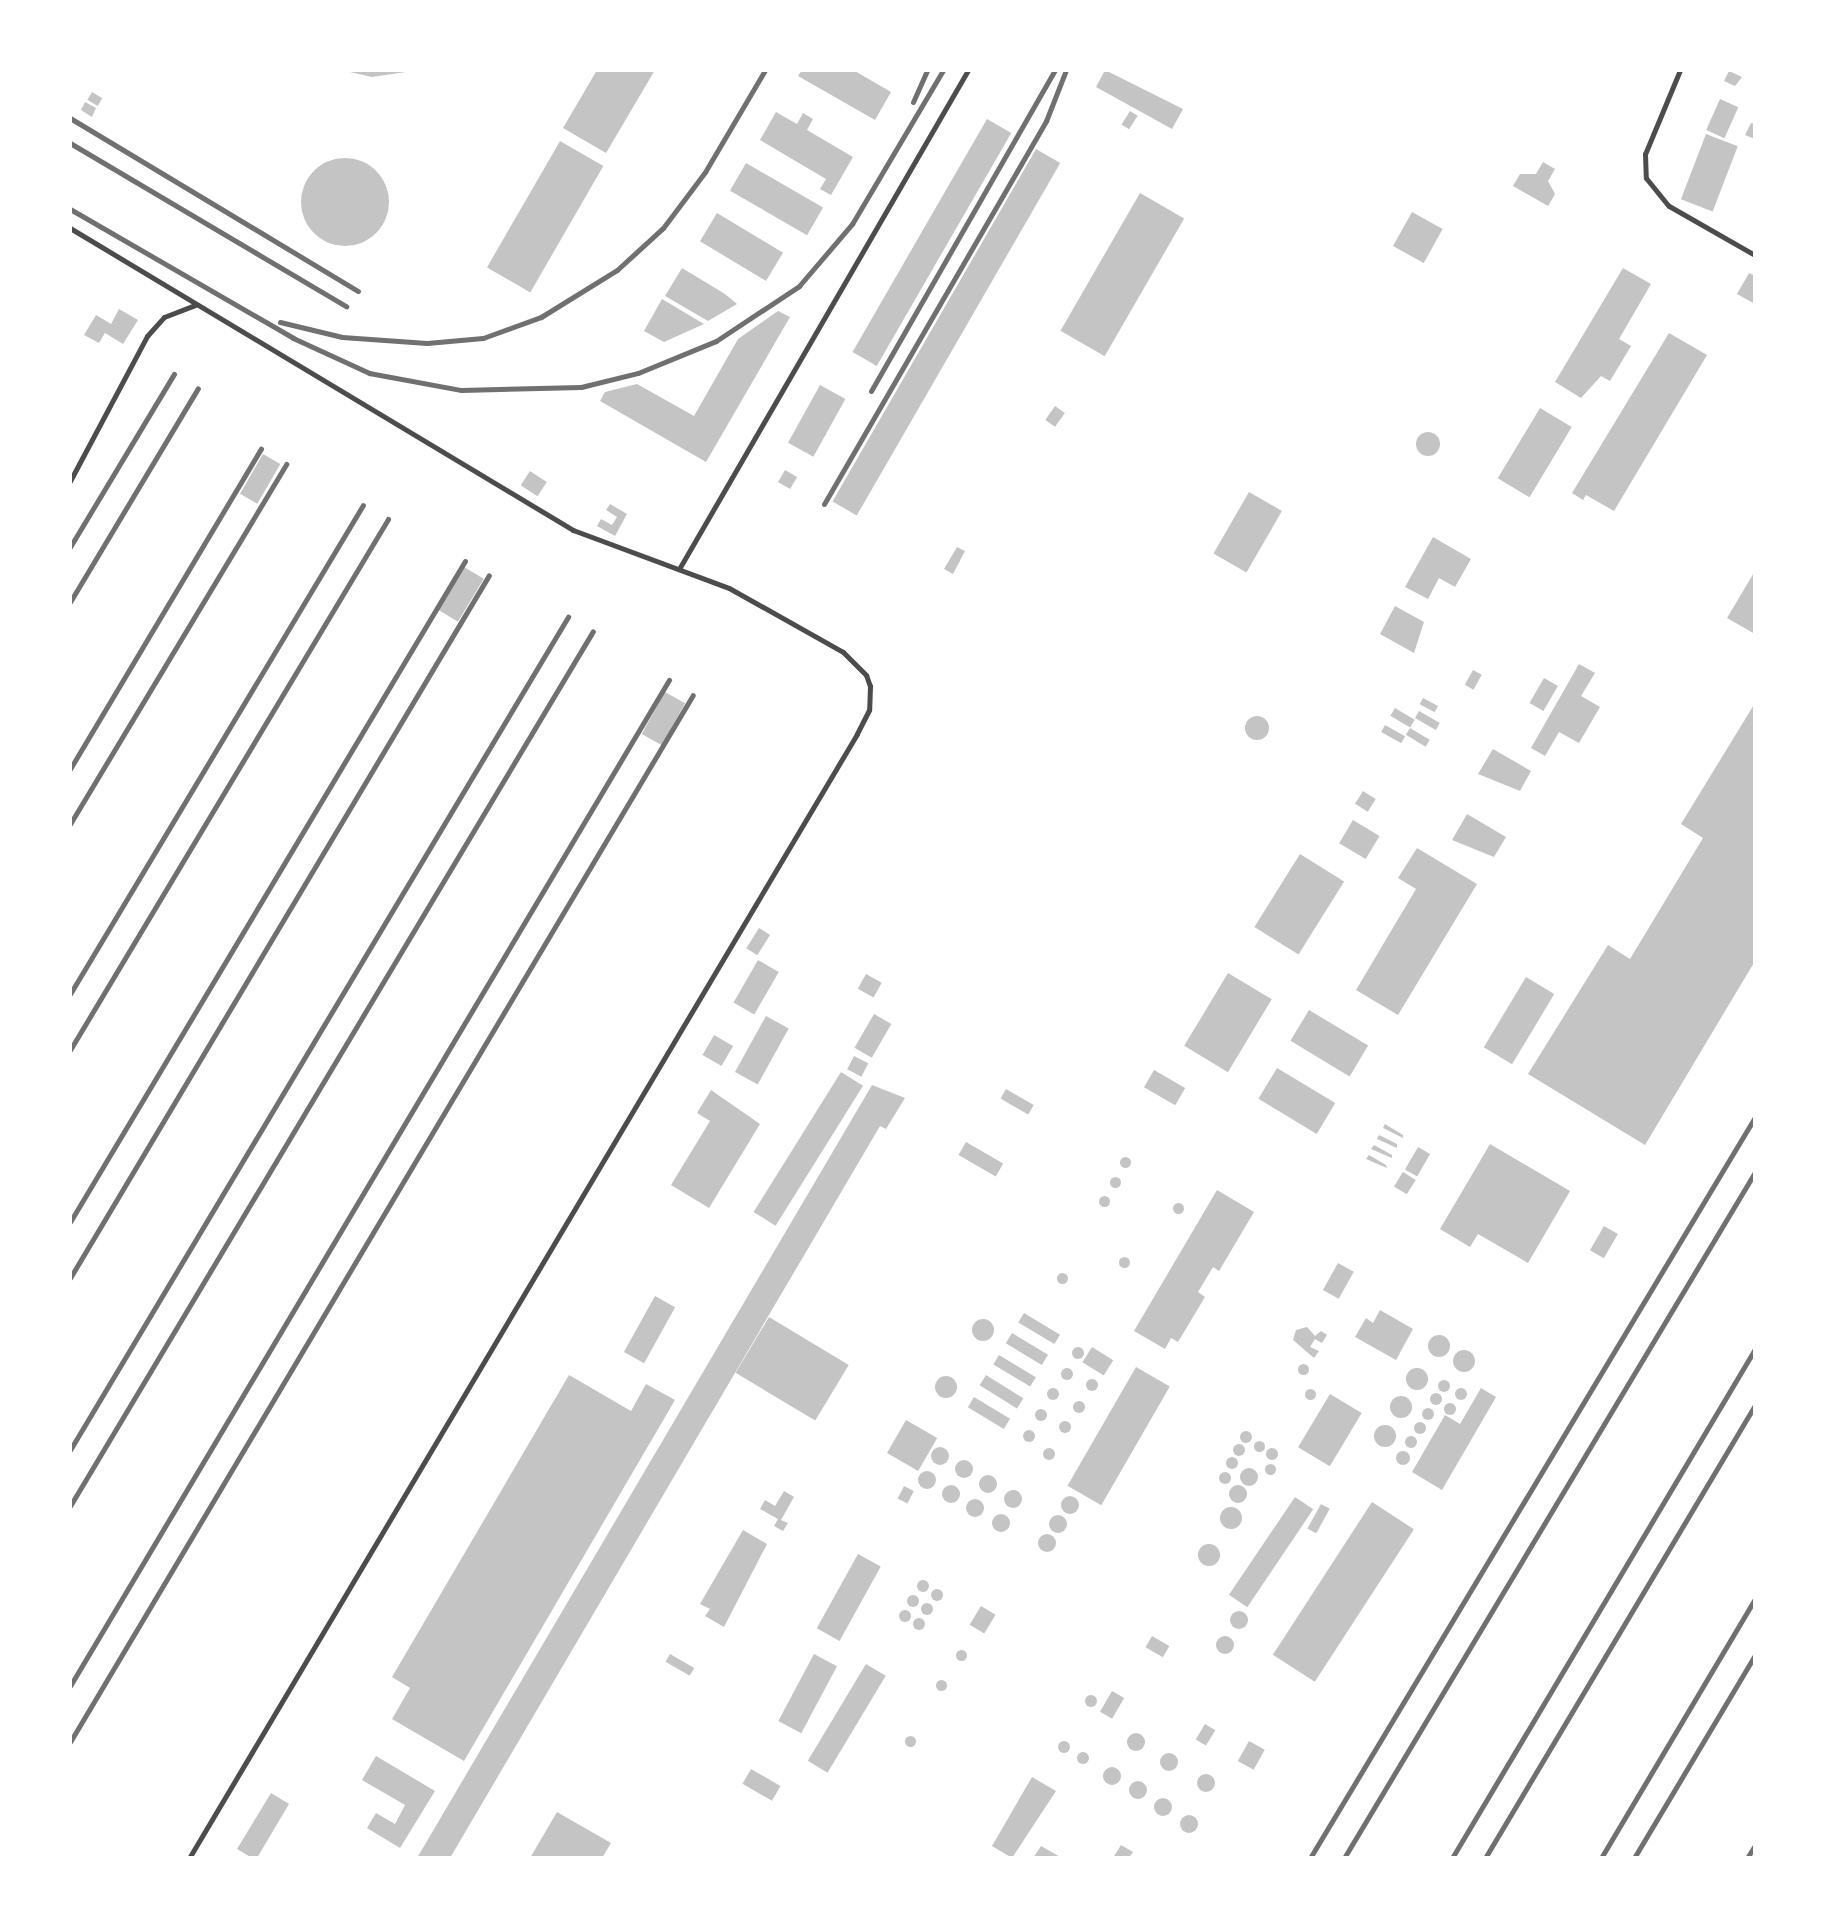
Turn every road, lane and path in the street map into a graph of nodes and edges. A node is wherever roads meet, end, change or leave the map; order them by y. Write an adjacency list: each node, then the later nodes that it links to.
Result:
1 (968, 70): 7 (lane)
2 (1680, 70): 4 (lane)
3 (70, 228): 5 (lane)
4 (1755, 255)
5 (196, 304): 6 (lane); 7 (lane)
6 (70, 481)
7 (679, 569): 8 (lane)
8 (189, 1858)

